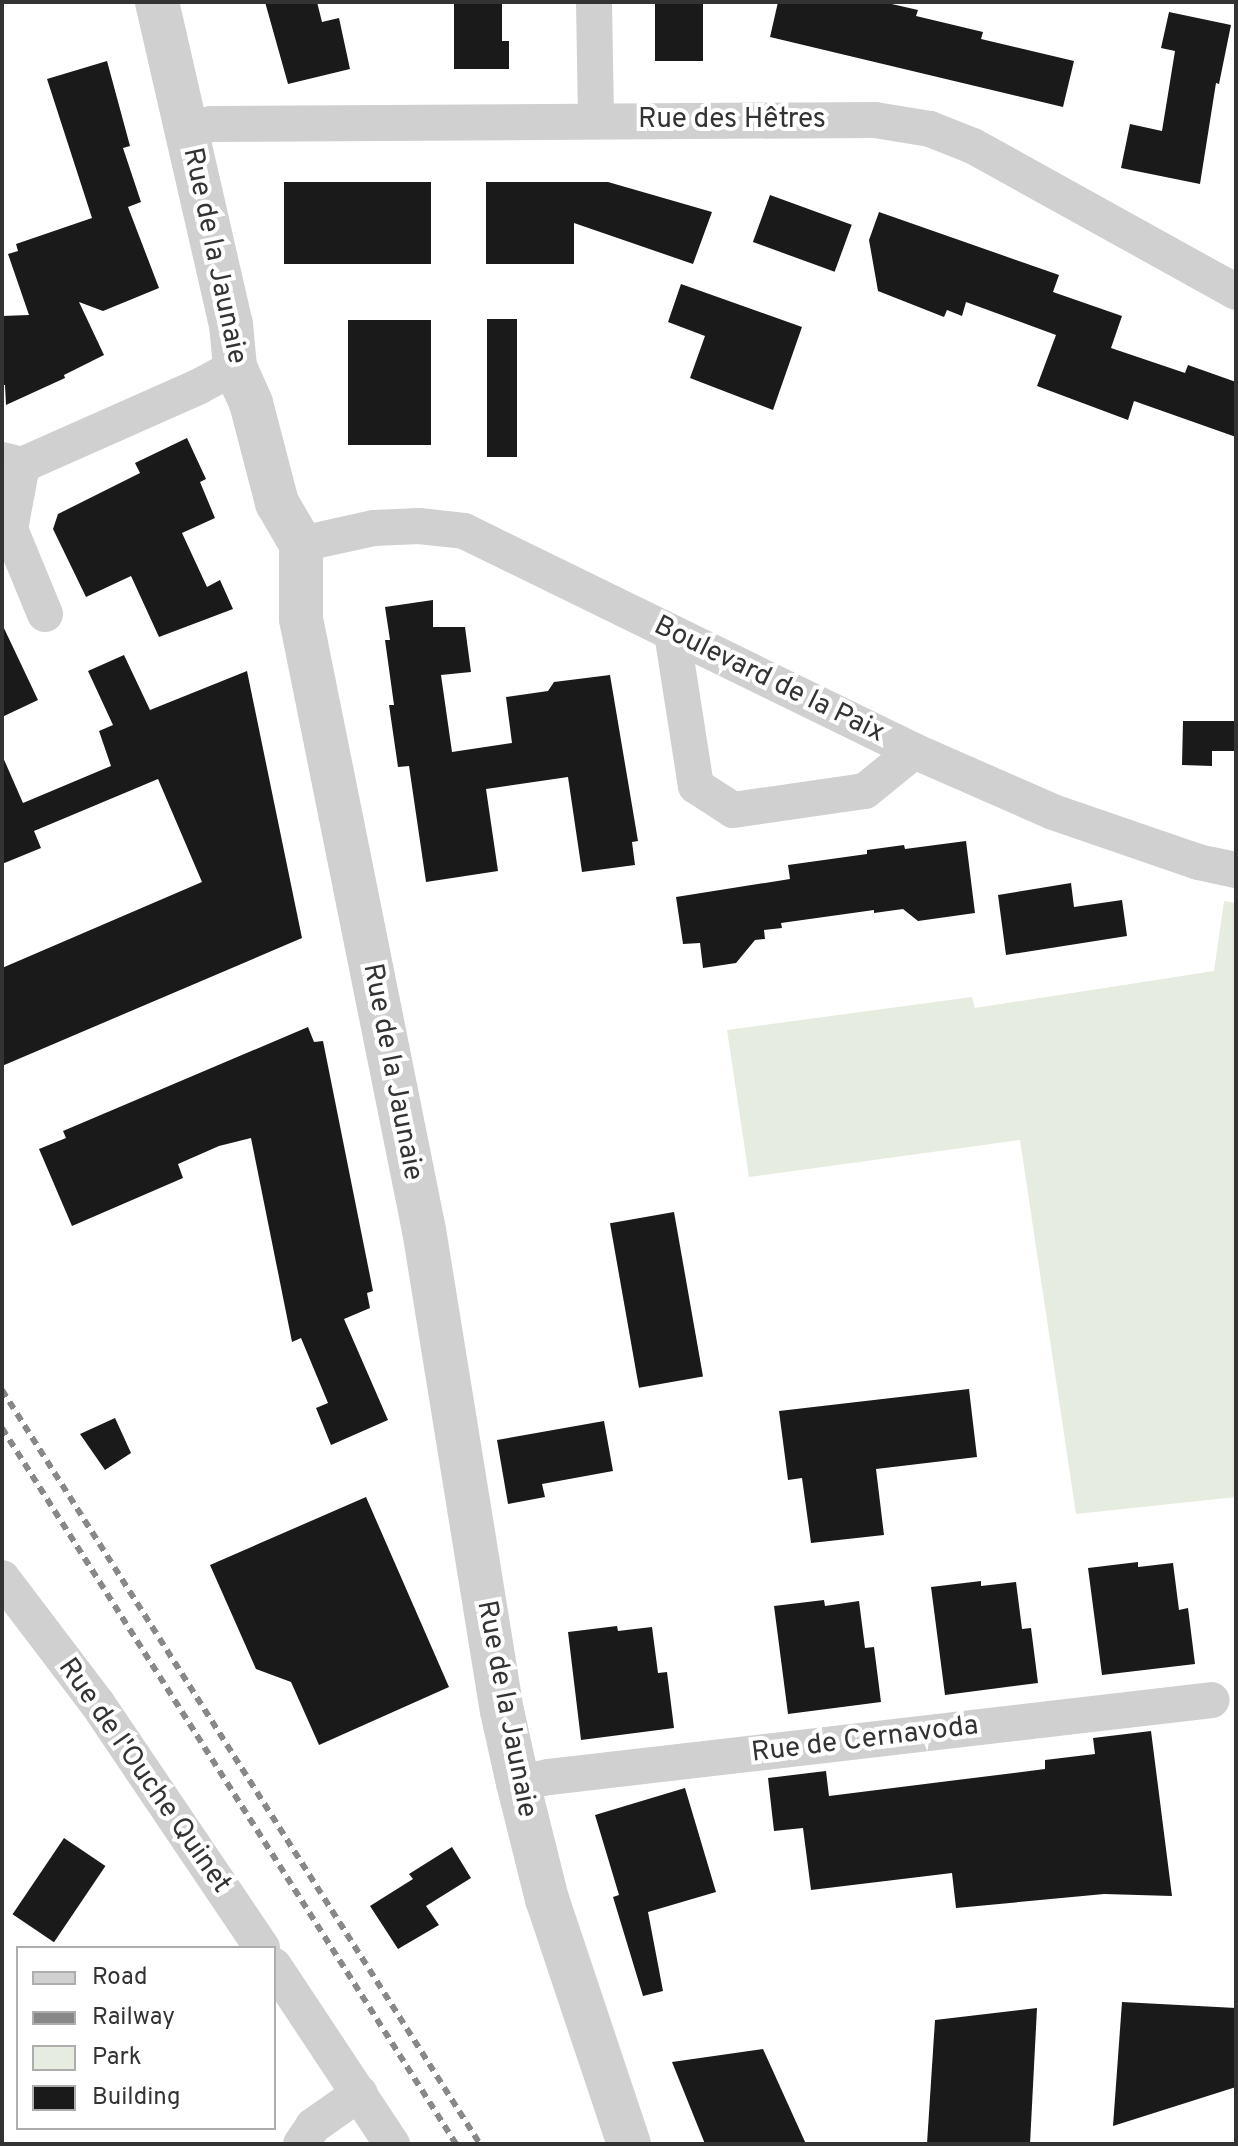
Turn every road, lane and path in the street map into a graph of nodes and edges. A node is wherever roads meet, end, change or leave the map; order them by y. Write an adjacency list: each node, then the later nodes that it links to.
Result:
1 (157, 2): 4 (street, Rue de la Jaunaie)
2 (594, 2): 3 (street)
3 (596, 119): 4 (street, Rue des Hêtres); 5 (street, Rue des Hêtres)
4 (186, 130): 6 (street, Rue de la Jaunaie)
5 (1234, 286)
6 (235, 367): 7 (street); 8 (street, Rue de la Jaunaie)
7 (12, 462): 9 (street)
8 (301, 544): 10 (street, Boulevard de la Paix); 16 (street, Rue de la Jaunaie)
9 (45, 614)
10 (672, 633): 11 (street, Boulevard de la Paix); 11 (street)
11 (914, 751): 12 (street, Boulevard de la Paix)
12 (1236, 870)
13 (2, 1578): 14 (street, Rue de l'Ouche Quinet)
14 (13, 1612): 17 (street, Rue de l'Ouche Quinet)
15 (1212, 1700): 16 (street, Rue de Cernavoda)
16 (518, 1783): 22 (street, Rue de la Jaunaie)
17 (261, 1946)
18 (276, 1969): 19 (street)
19 (360, 2093): 20 (street); 21 (street)
20 (301, 2144)
21 (392, 2144)
22 (629, 2144)

